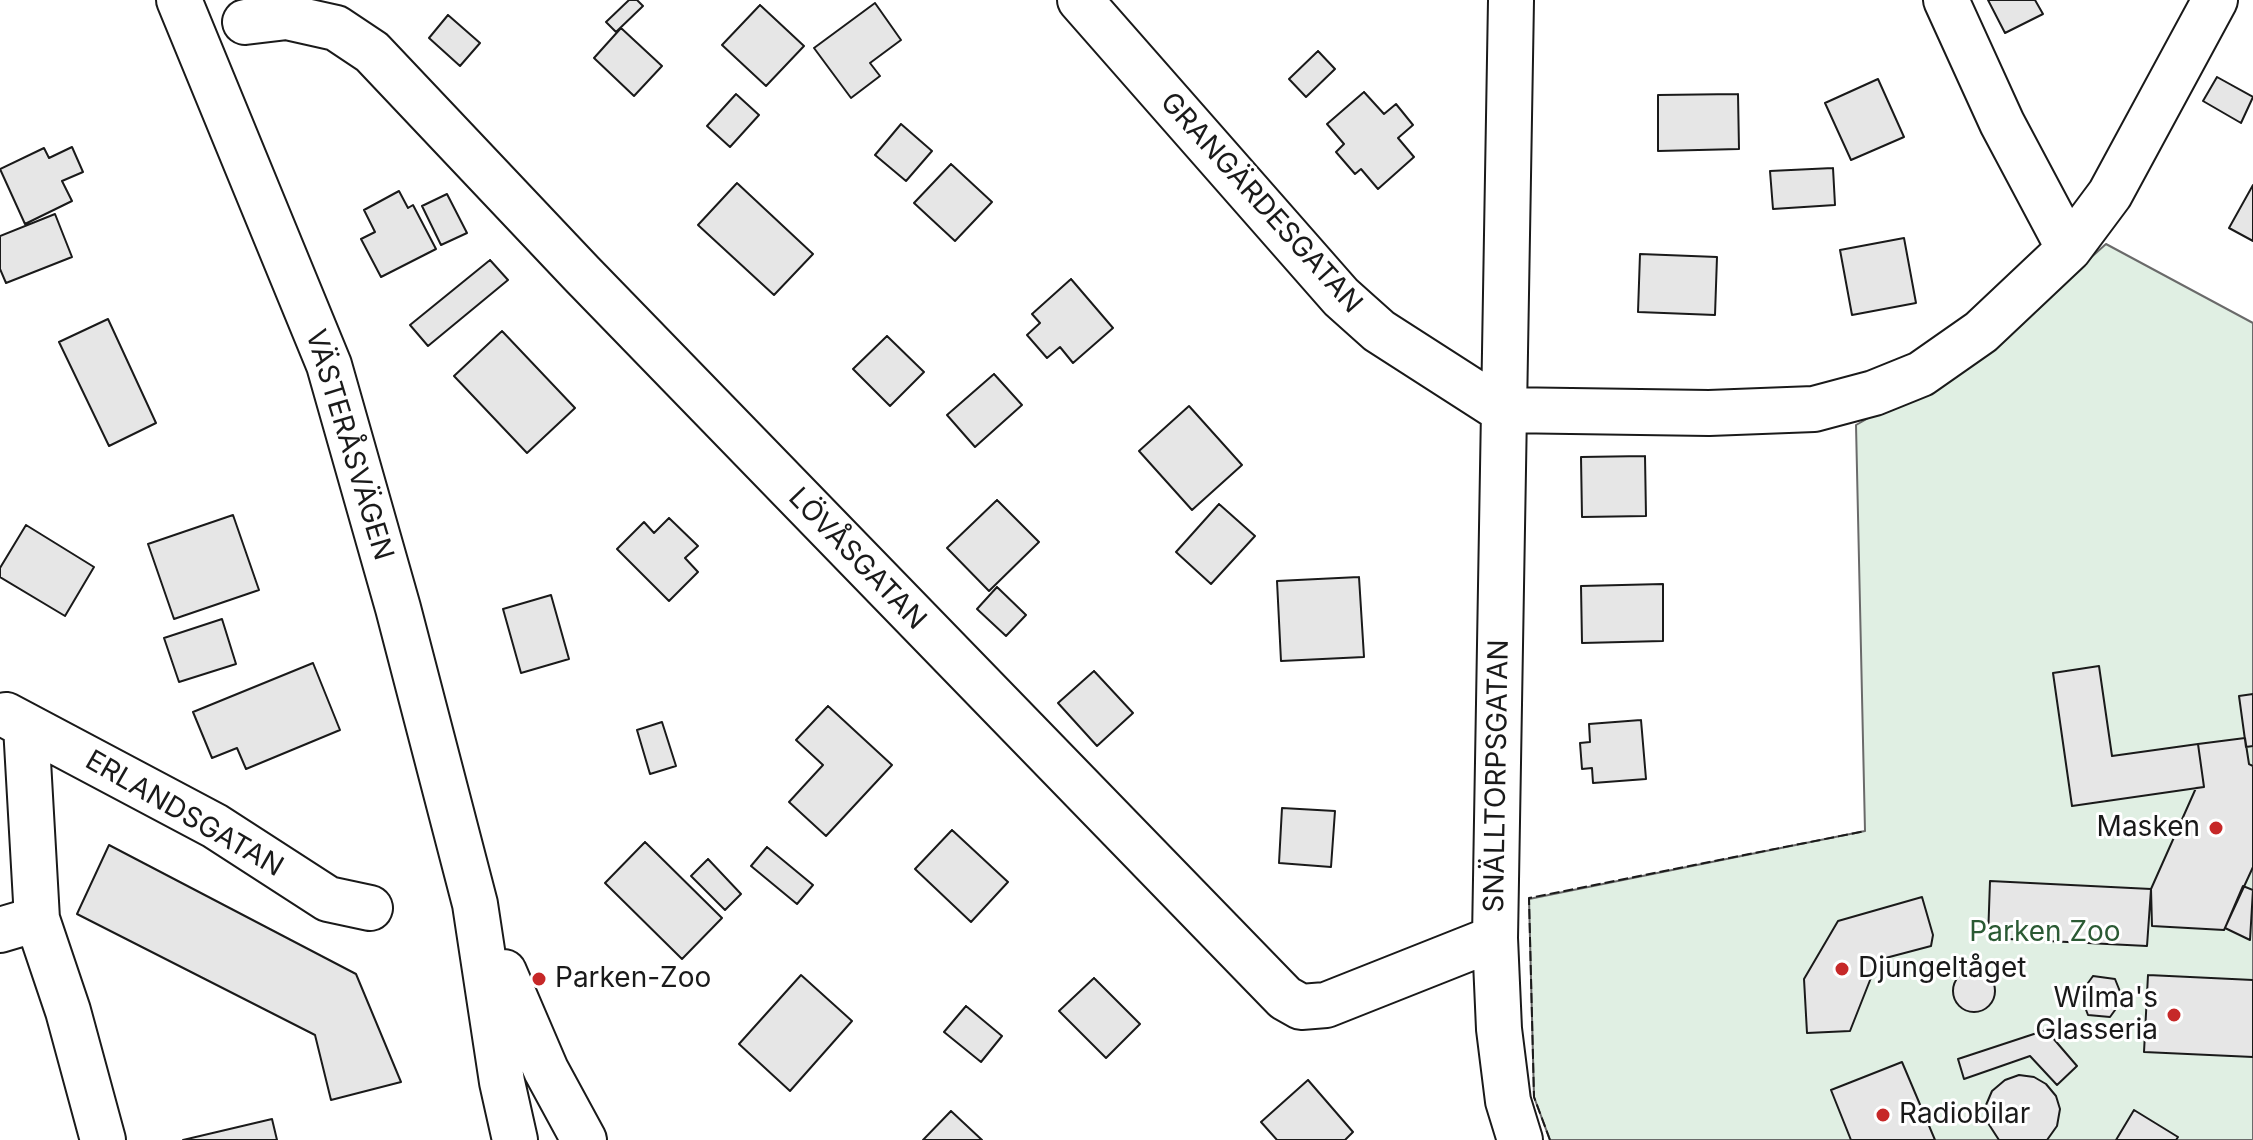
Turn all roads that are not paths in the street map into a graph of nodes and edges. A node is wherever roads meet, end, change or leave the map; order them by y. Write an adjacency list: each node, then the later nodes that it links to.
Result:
1 (179, 0): 10 (street, VÄSTERÅSVÄGEN)
2 (1080, 0): 8 (street, GRANGÄRDESGATAN)
3 (1511, 0): 8 (street, SNÄLLTORPSGATAN)
4 (1946, 0): 7 (street)
5 (2215, 0): 7 (street)
6 (245, 22): 13 (street, LÖVÅSGATAN)
7 (2069, 249): 8 (street)
8 (1502, 410): 13 (street, SNÄLLTORPSGATAN)
9 (13, 719): 11 (street, ERLANDSGATAN); 12 (street)
10 (475, 904): 15 (street, VÄSTERÅSVÄGEN); 16 (street, VÄSTERÅSVÄGEN)
11 (370, 908)
12 (19, 924): 14 (street)
13 (1495, 938): 17 (street, SNÄLLTORPSGATAN)
14 (103, 1140)
15 (515, 1140)
16 (584, 1140)
17 (1520, 1140)

